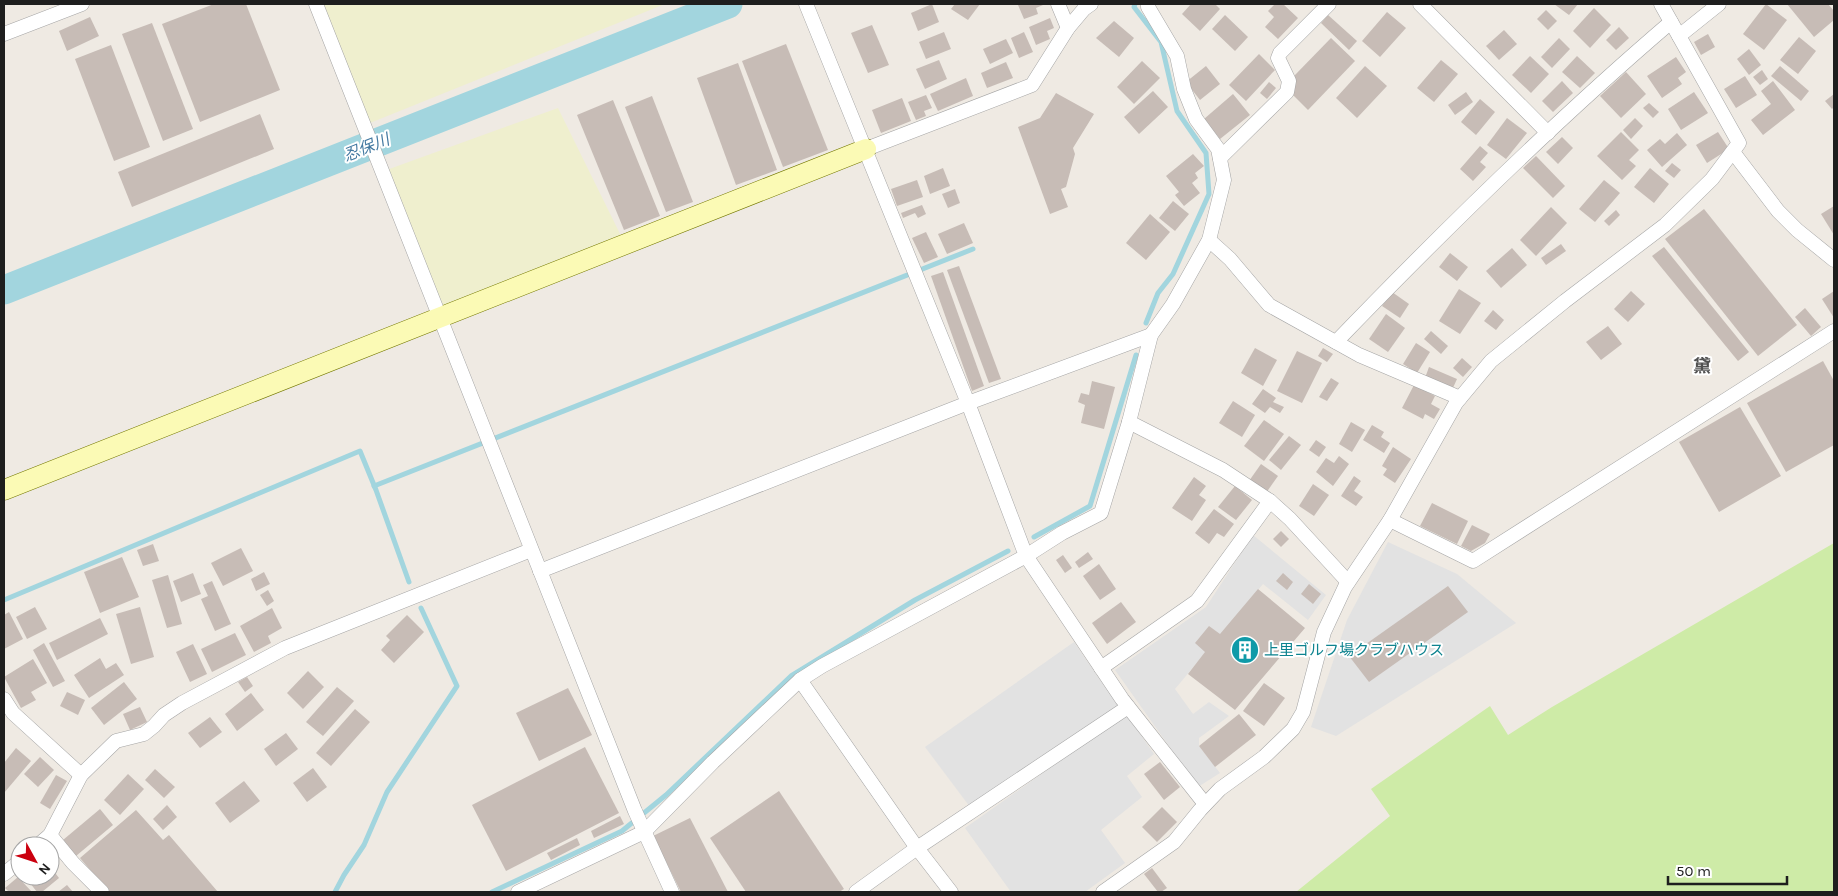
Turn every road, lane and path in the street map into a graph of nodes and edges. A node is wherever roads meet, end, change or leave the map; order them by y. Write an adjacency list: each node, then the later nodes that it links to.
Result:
1 (82, 4): 13 (street)
2 (316, 4): 21 (street)
3 (806, 4): 16 (street)
4 (1058, 4): 12 (street)
5 (1091, 4): 12 (street)
6 (1148, 4): 18 (street)
7 (1329, 4): 18 (street)
8 (1420, 4): 15 (street)
9 (1661, 4): 11 (street)
10 (1719, 4): 14 (street)
11 (1671, 22): 14 (street); 15 (street)
12 (1068, 28): 16 (street)
13 (4, 34)
14 (1679, 36): 17 (street)
15 (1548, 133): 24 (street)
16 (866, 149): 21 (street); 26 (street)
17 (1733, 152): 20 (street); 25 (street)
18 (1220, 158): 19 (street)
19 (1209, 240): 23 (street); 24 (street)
20 (1834, 260)
21 (441, 317): 28 (street); 31 (street)
22 (1834, 331): 30 (street)
23 (1151, 335): 26 (street); 27 (street)
24 (1336, 342): 25 (street)
25 (1460, 398): 30 (street)
26 (968, 403): 32 (street); 33 (street)
27 (1129, 422): 29 (street); 32 (street)
28 (4, 490)
29 (1270, 501): 34 (street); 35 (street)
30 (1390, 520): 34 (street)
31 (532, 550): 33 (street); 39 (street)
32 (1026, 556): 35 (street); 36 (street)
33 (540, 571): 41 (street)
34 (1348, 582): 40 (street)
35 (1101, 668): 38 (street)
36 (800, 680): 41 (street); 43 (street)
37 (4, 699): 39 (street)
38 (1128, 707): 40 (street); 43 (street)
39 (81, 775): 42 (street)
40 (1205, 804): 49 (street)
41 (644, 832): 45 (street); 46 (street)
42 (50, 835): 44 (street)
43 (918, 848): 47 (street); 48 (street)
44 (102, 892)
45 (518, 892)
46 (672, 892)
47 (856, 892)
48 (951, 892)
49 (1102, 892)

